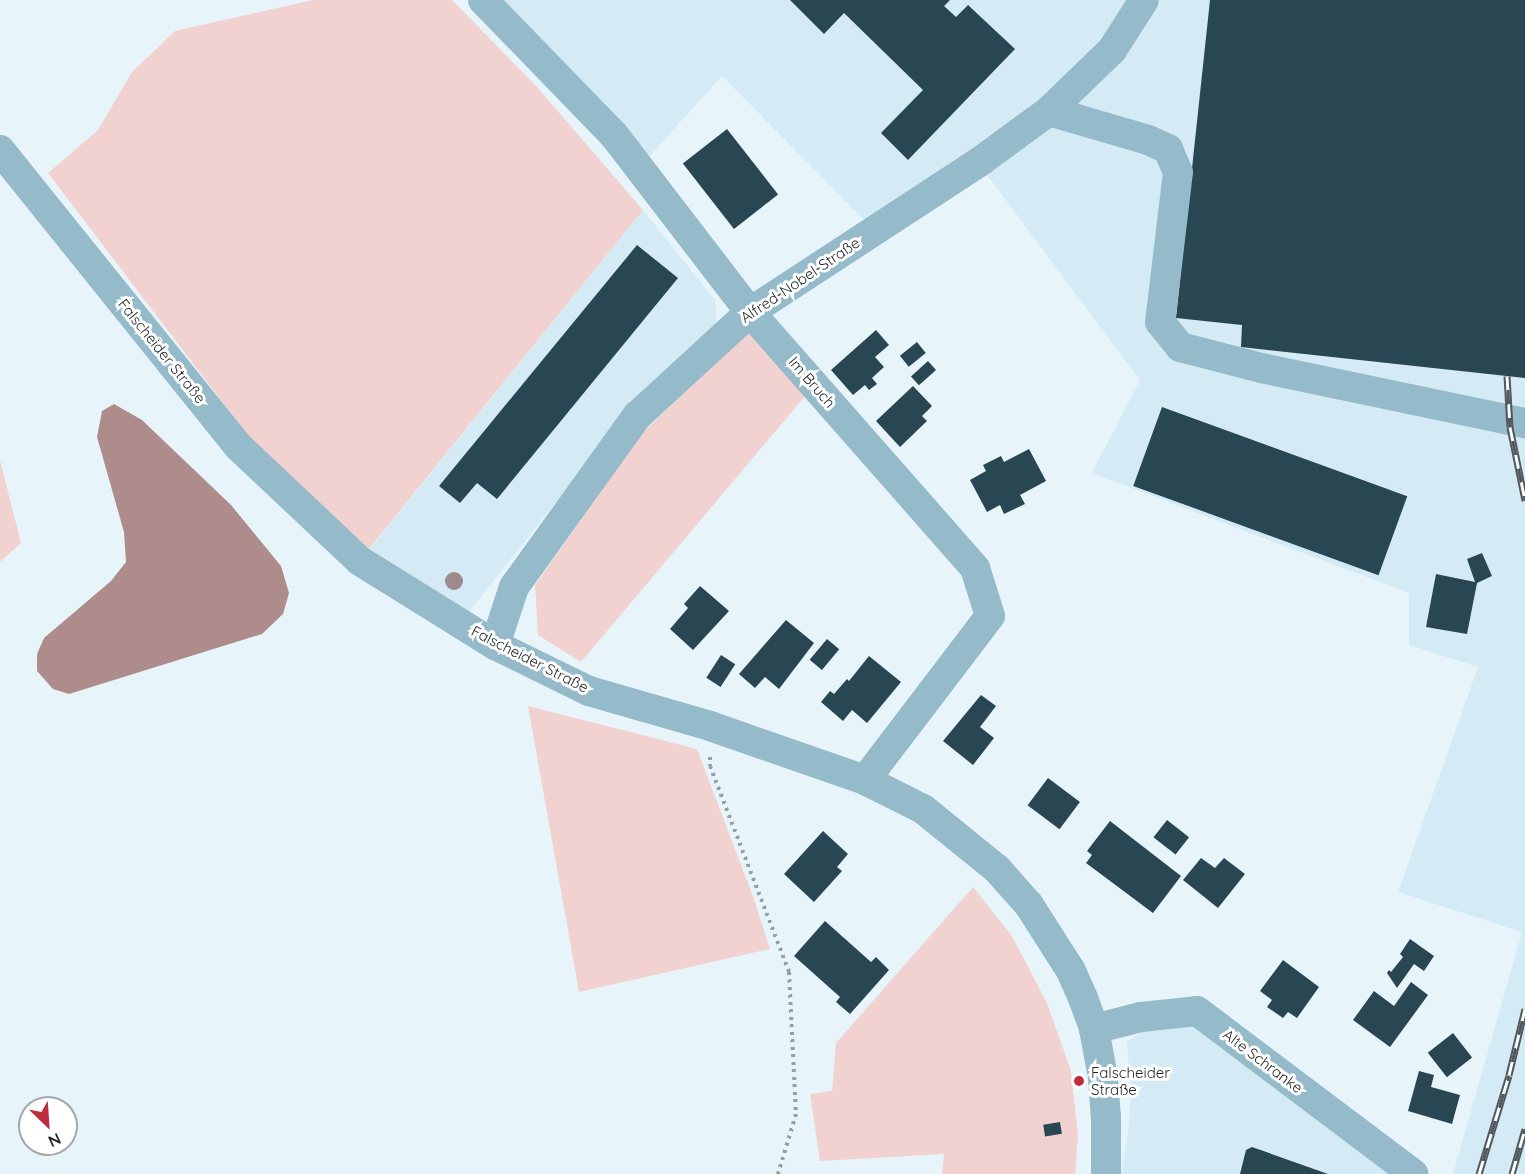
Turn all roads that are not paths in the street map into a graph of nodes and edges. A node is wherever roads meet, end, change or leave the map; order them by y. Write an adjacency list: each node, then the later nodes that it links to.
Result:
1 (483, 0): 5 (street, Im Bruch)
2 (1144, 0): 3 (street, Alfred-Nobel-Straße)
3 (1049, 111): 5 (street, Alfred-Nobel-Straße); 6 (street)
4 (0, 150): 7 (street, Falscheider Straße)
5 (750, 312): 7 (street, Alfred-Nobel-Straße); 8 (street, Im Bruch)
6 (1525, 423)
7 (495, 645): 8 (street, Falscheider Straße)
8 (866, 780): 9 (street, Falscheider Straße)
9 (1094, 1029): 10 (street, Falscheider Straße); 11 (street, Alte Schranke)
10 (1106, 1174)
11 (1413, 1174)

